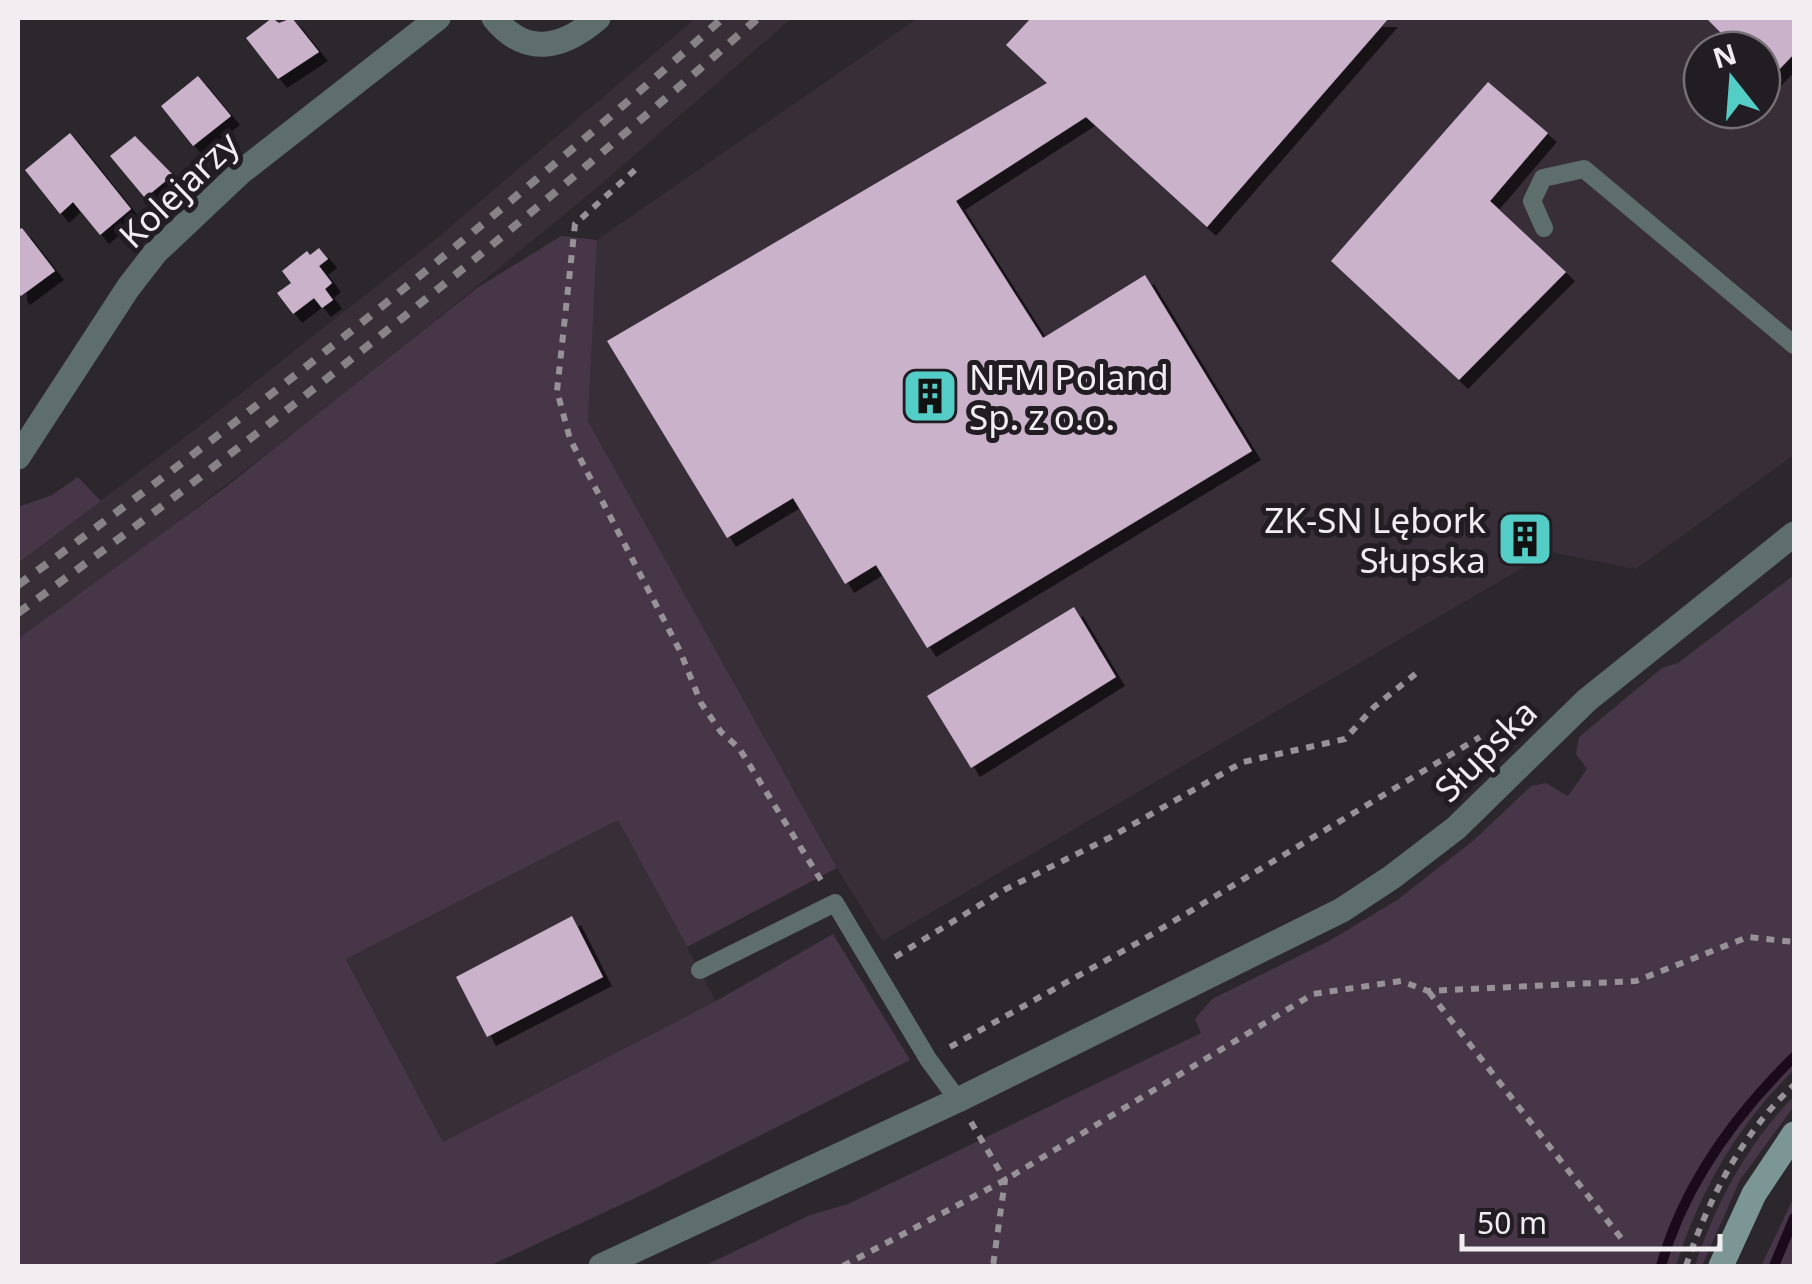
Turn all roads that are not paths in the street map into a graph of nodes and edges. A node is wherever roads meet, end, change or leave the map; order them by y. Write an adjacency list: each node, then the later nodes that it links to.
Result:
1 (438, 18): 6 (street, Kolejarzy)
2 (494, 18): 3 (street)
3 (598, 18)
4 (1544, 228): 5 (lane)
5 (1794, 345)
6 (18, 458)
7 (1794, 534): 9 (street, Słupska)
8 (700, 970): 9 (lane)
9 (958, 1100): 11 (street, Słupska)
10 (1794, 1134): 12 (main road)
11 (601, 1266)
12 (1722, 1266)

